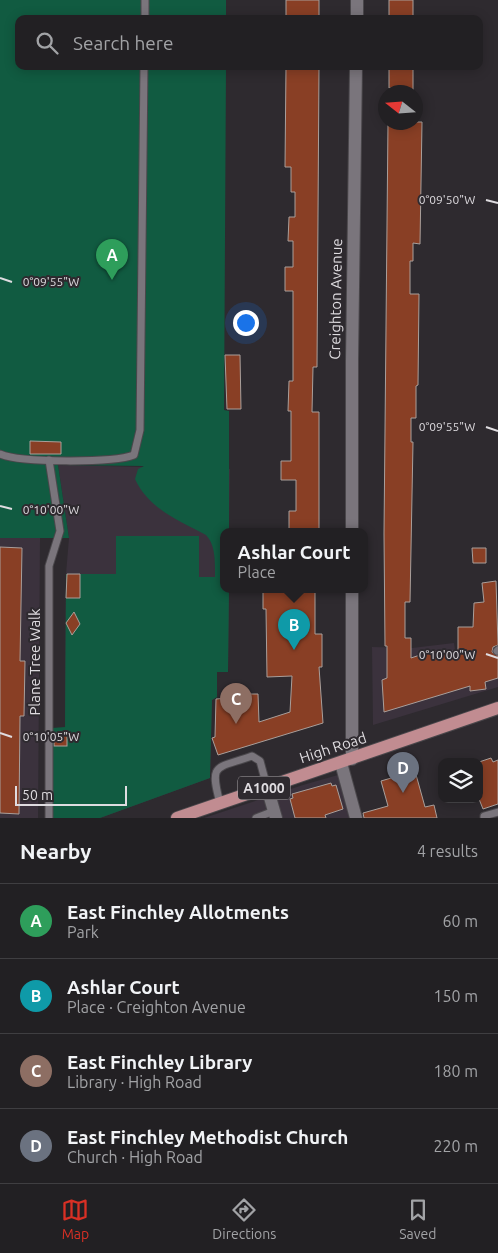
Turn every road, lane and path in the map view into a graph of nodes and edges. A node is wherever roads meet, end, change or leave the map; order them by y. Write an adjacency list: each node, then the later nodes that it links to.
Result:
1 (145, 0): 3 (lane)
2 (357, 0): 4 (street)
3 (145, 15)
4 (356, 15)
5 (144, 70): 8 (lane)
6 (356, 70): 9 (street, Creighton Avenue)
7 (0, 454): 8 (lane)
8 (50, 460): 17 (lane, Plane Tree Walk)
9 (352, 528)
10 (352, 593): 12 (street)
11 (498, 708): 12 (main road, High Road / A1000)
12 (347, 761): 13 (main road, High Road / A1000); 20 (street)
13 (267, 787): 14 (main road, High Road / A1000); 14 (lane); 16 (street)
14 (220, 803): 18 (main road, High Road / A1000)
15 (498, 812): 21 (lane)
16 (275, 815): 19 (lane)
17 (49, 818)
18 (177, 818)
19 (256, 818)
20 (356, 818)
21 (484, 818)

